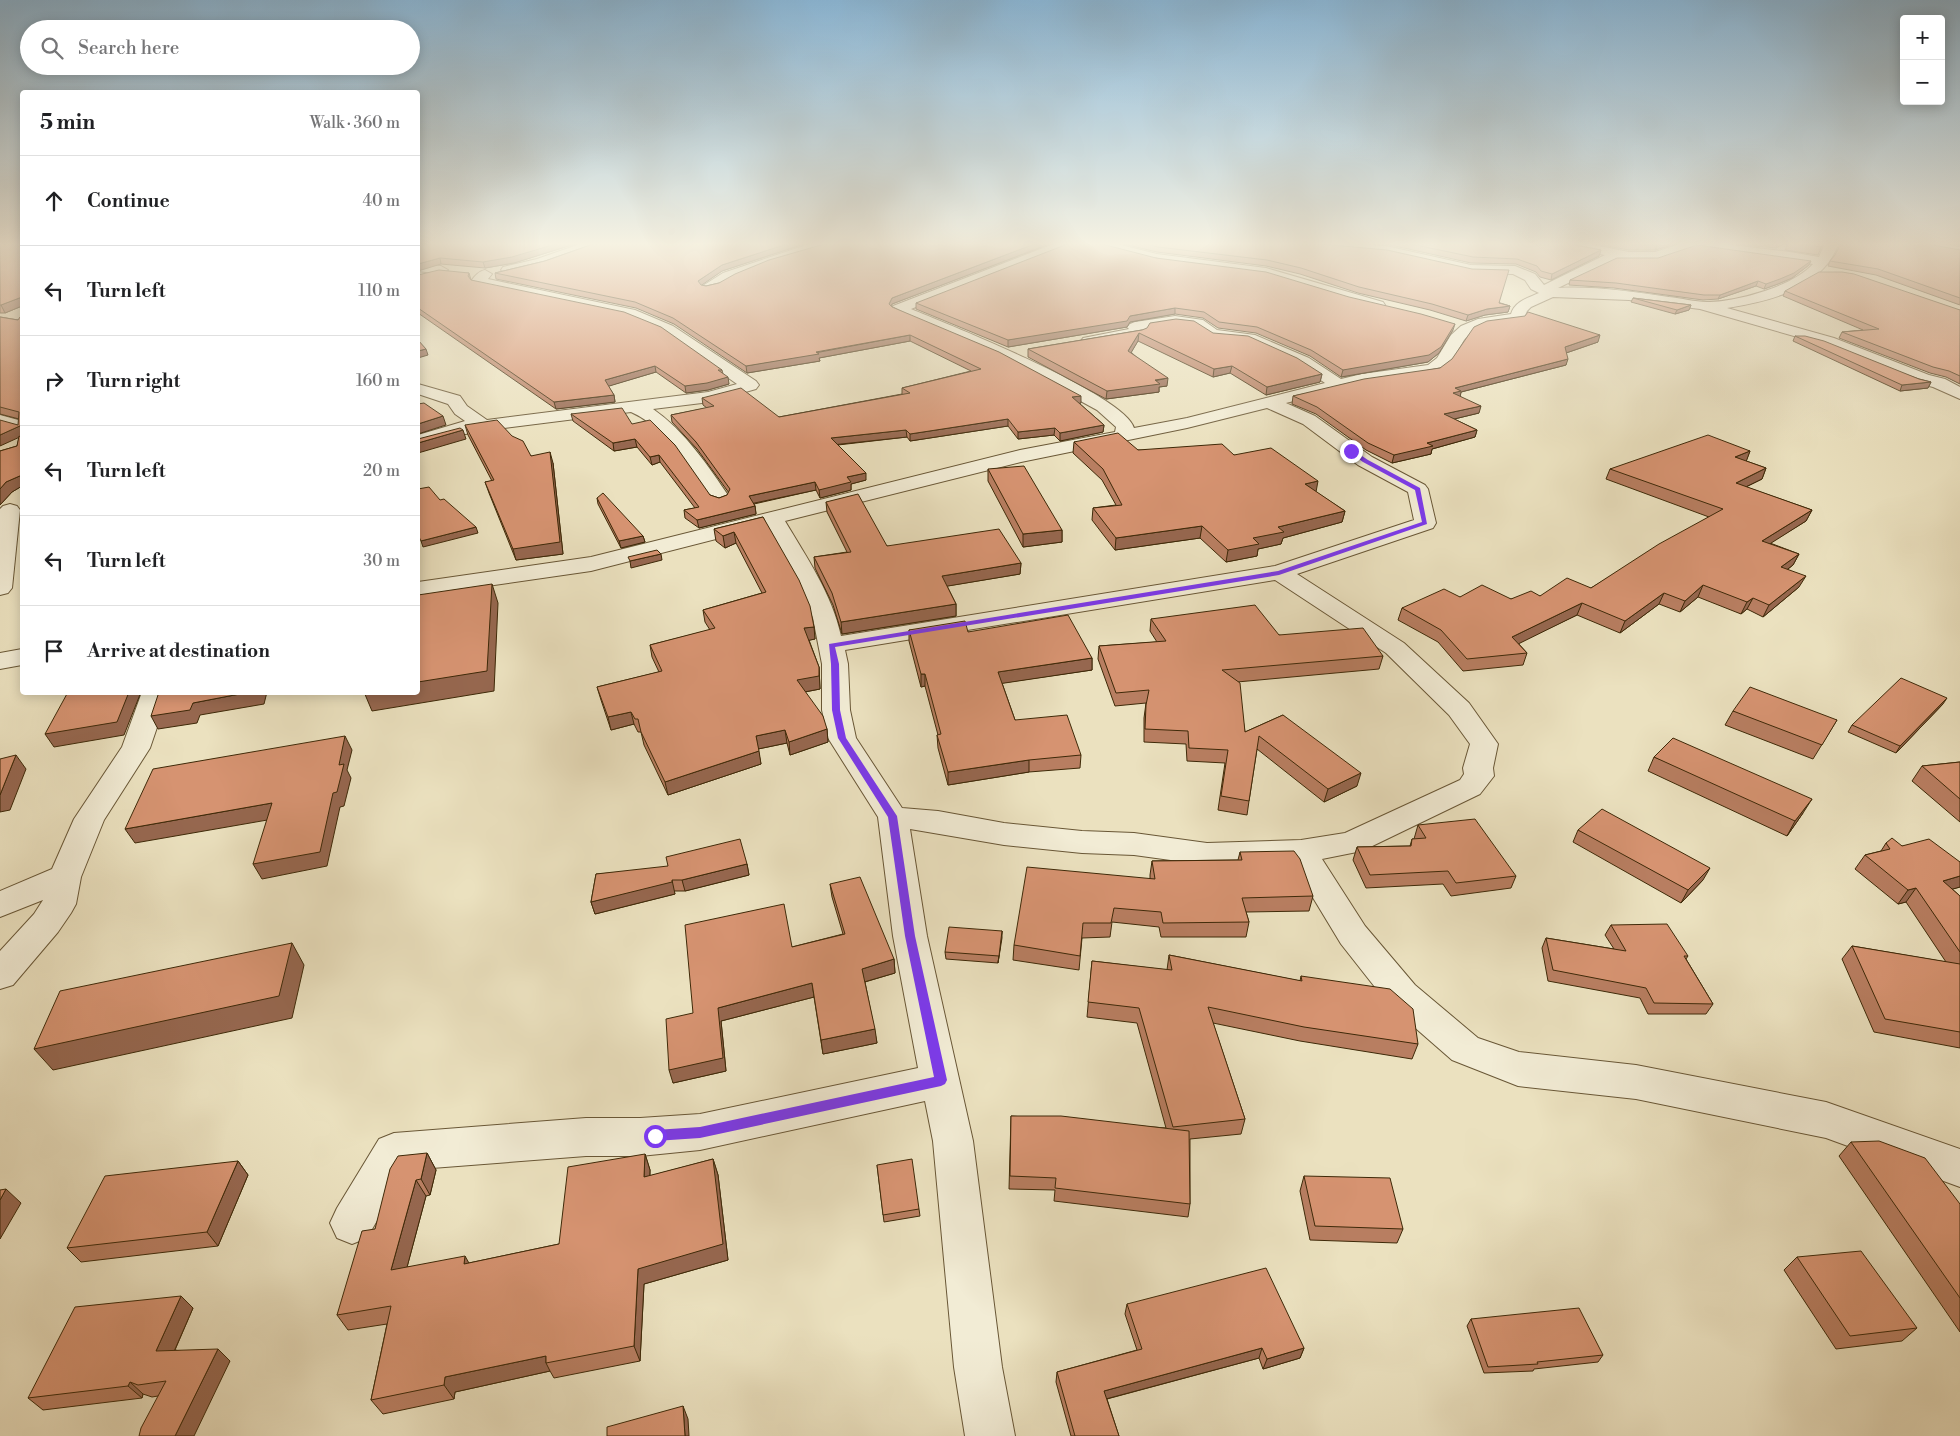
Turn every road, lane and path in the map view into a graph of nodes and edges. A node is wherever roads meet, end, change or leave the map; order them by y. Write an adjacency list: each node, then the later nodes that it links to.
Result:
1 (612, 310): 14 (street)
2 (898, 310): 9 (street)
3 (1520, 310): 6 (street)
4 (1719, 310): 12 (street)
5 (1450, 323): 6 (street)
6 (1467, 328): 10 (street)
7 (1074, 343): 10 (street)
8 (1035, 349): 9 (street)
9 (1006, 354): 18 (street)
10 (1338, 385): 13 (street)
11 (420, 390): 17 (street)
12 (1960, 394)
13 (1267, 402): 18 (street); 23 (street)
14 (632, 407): 17 (street); 20 (street)
15 (0, 420): 16 (street)
16 (20, 425)
17 (452, 431): 19 (street)
18 (1124, 436): 22 (street)
19 (420, 440)
20 (720, 498)
21 (11, 509): 24 (street)
22 (772, 517): 25 (street); 26 (street)
23 (1279, 572): 26 (street); 31 (street)
24 (0, 588)
25 (420, 589)
26 (831, 645): 30 (street)
27 (20, 657): 28 (street)
28 (0, 661)
29 (155, 695): 32 (street)
30 (893, 816): 31 (street); 35 (street)
31 (1301, 851): 36 (street)
32 (65, 877): 33 (street); 34 (street)
33 (0, 905)
34 (0, 975)
35 (941, 1080): 37 (street); 38 (street)
36 (1960, 1168)
37 (352, 1223)
38 (990, 1436)

